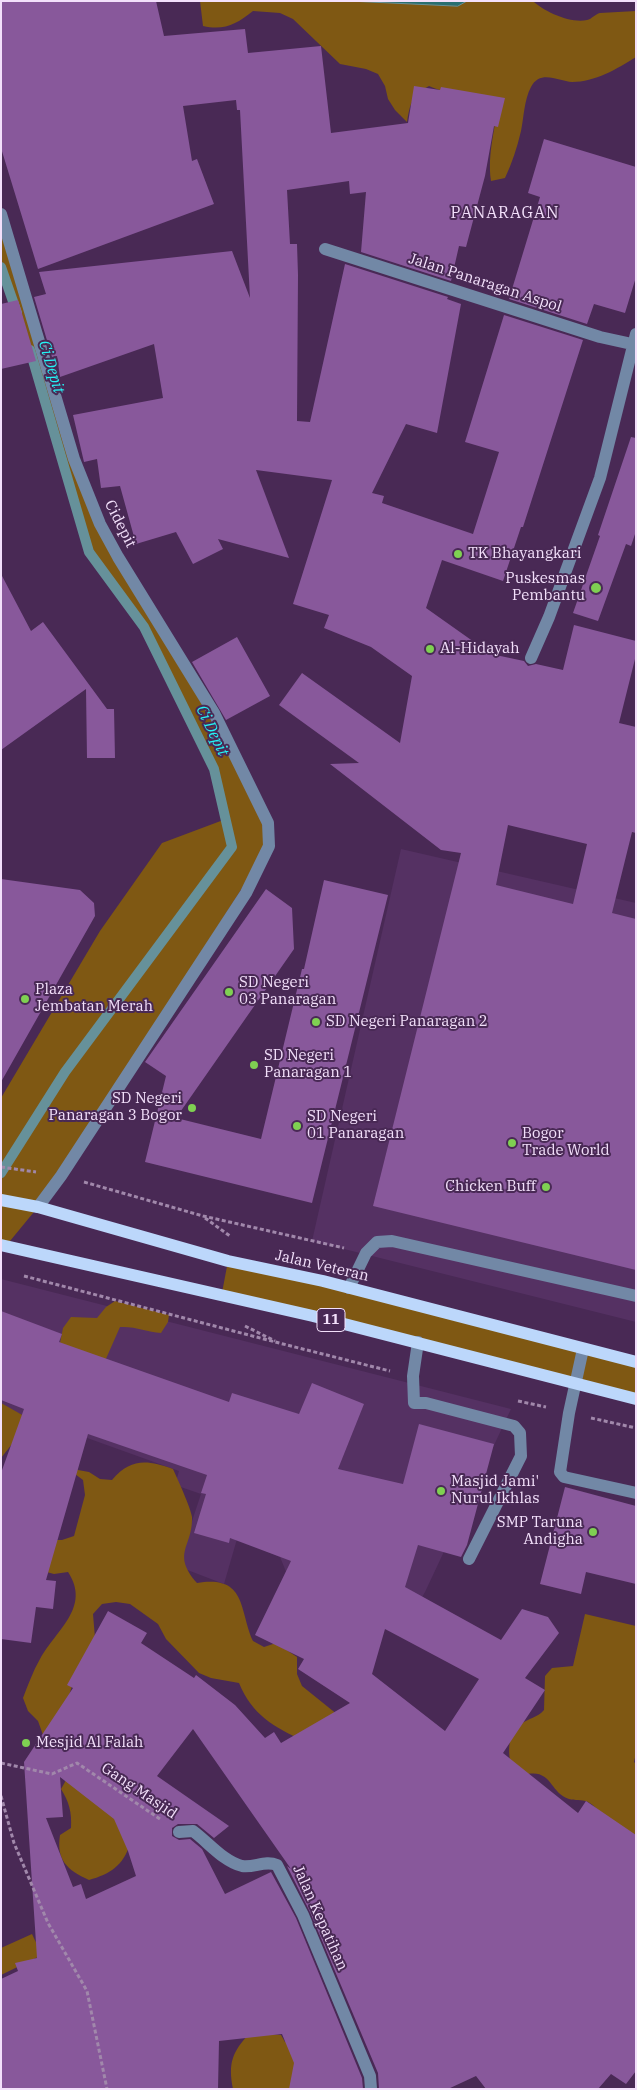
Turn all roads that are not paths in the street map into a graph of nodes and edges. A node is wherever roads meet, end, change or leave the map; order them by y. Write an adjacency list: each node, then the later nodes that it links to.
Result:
1 (1, 214): 6 (street, Cidepit)
2 (325, 249): 3 (street, Jalan Panaragan Aspol)
3 (635, 341): 4 (street)
4 (531, 658)
5 (1, 1200): 6 (main road, Jalan Veteran / 11)
6 (38, 1207): 8 (main road, Jalan Veteran / 11)
7 (1, 1245): 10 (main road, 11)
8 (349, 1288): 9 (street); 11 (main road, Jalan Veteran / 11)
9 (636, 1296)
10 (418, 1342): 13 (main road, 11); 16 (street)
11 (583, 1349): 12 (main road, Jalan Veteran / 11); 13 (street)
12 (636, 1362)
13 (575, 1383): 14 (main road, 11); 15 (street)
14 (636, 1399)
15 (636, 1493)
16 (469, 1559)
17 (179, 1832): 18 (street, Jalan Kepatihan)
18 (371, 2089)

